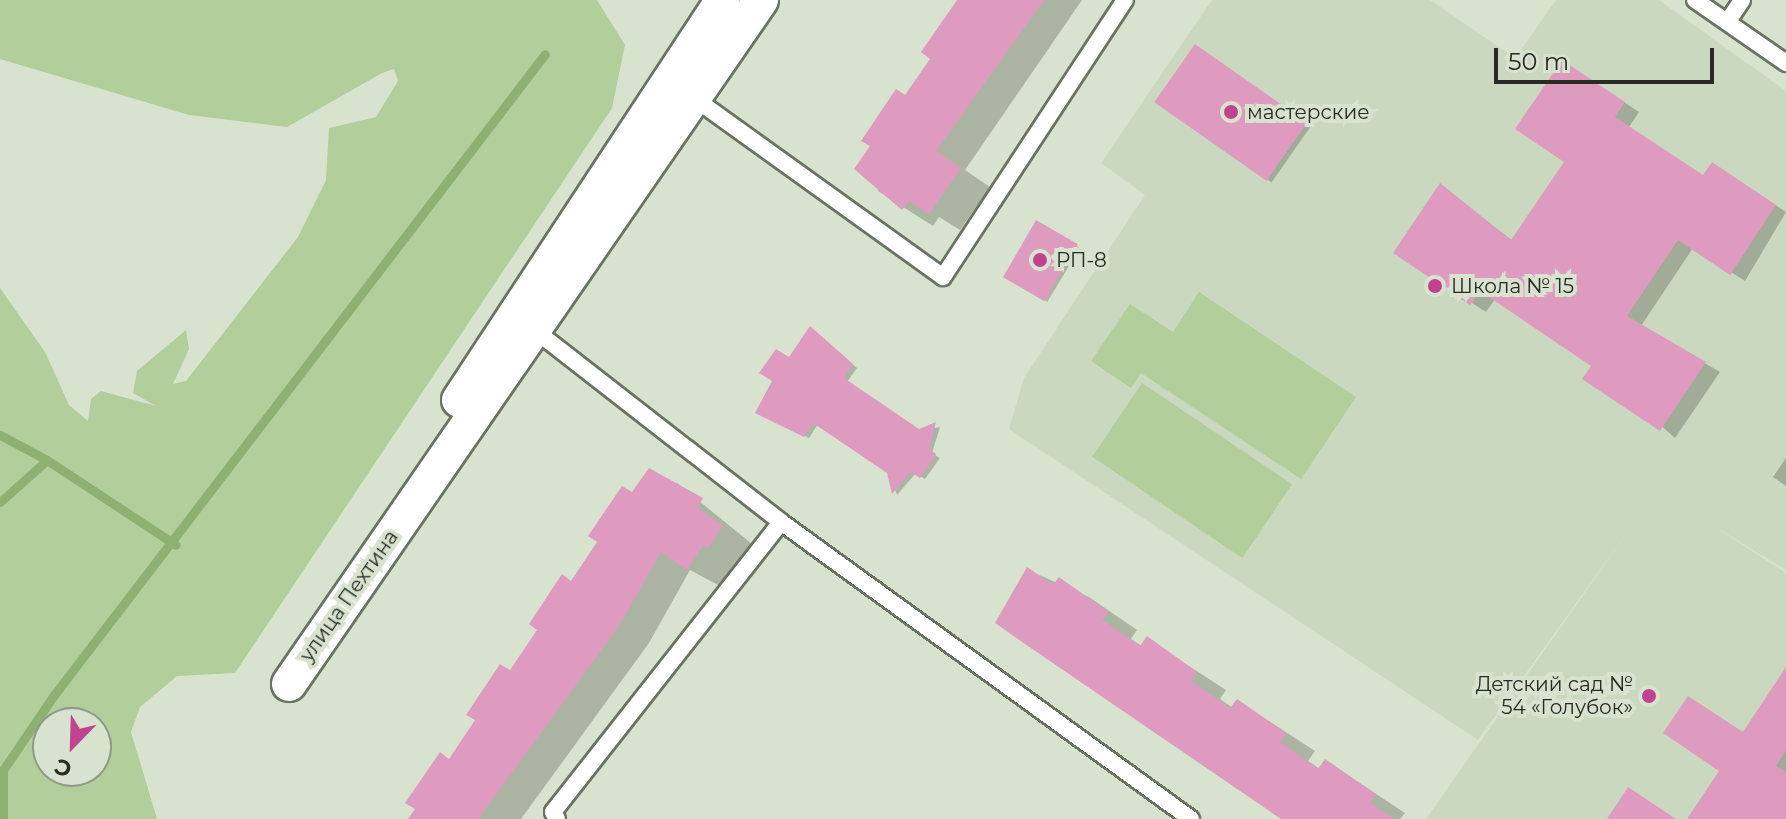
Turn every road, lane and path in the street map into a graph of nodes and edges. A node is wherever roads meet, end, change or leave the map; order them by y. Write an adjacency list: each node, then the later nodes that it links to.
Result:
1 (723, 0): 8 (street, улица Пехтина)
2 (761, 0): 8 (street, улица Пехтина)
3 (1125, 0): 8 (lane)
4 (1695, 0): 6 (lane)
5 (1742, 0): 6 (lane)
6 (1728, 21): 7 (lane)
7 (1786, 63)
8 (682, 89): 9 (street, улица Пехтина)
9 (522, 321): 9 (street, улица Пехтина); 10 (lane)
10 (781, 522): 11 (lane); 12 (lane)
11 (557, 819)
12 (1191, 819)

